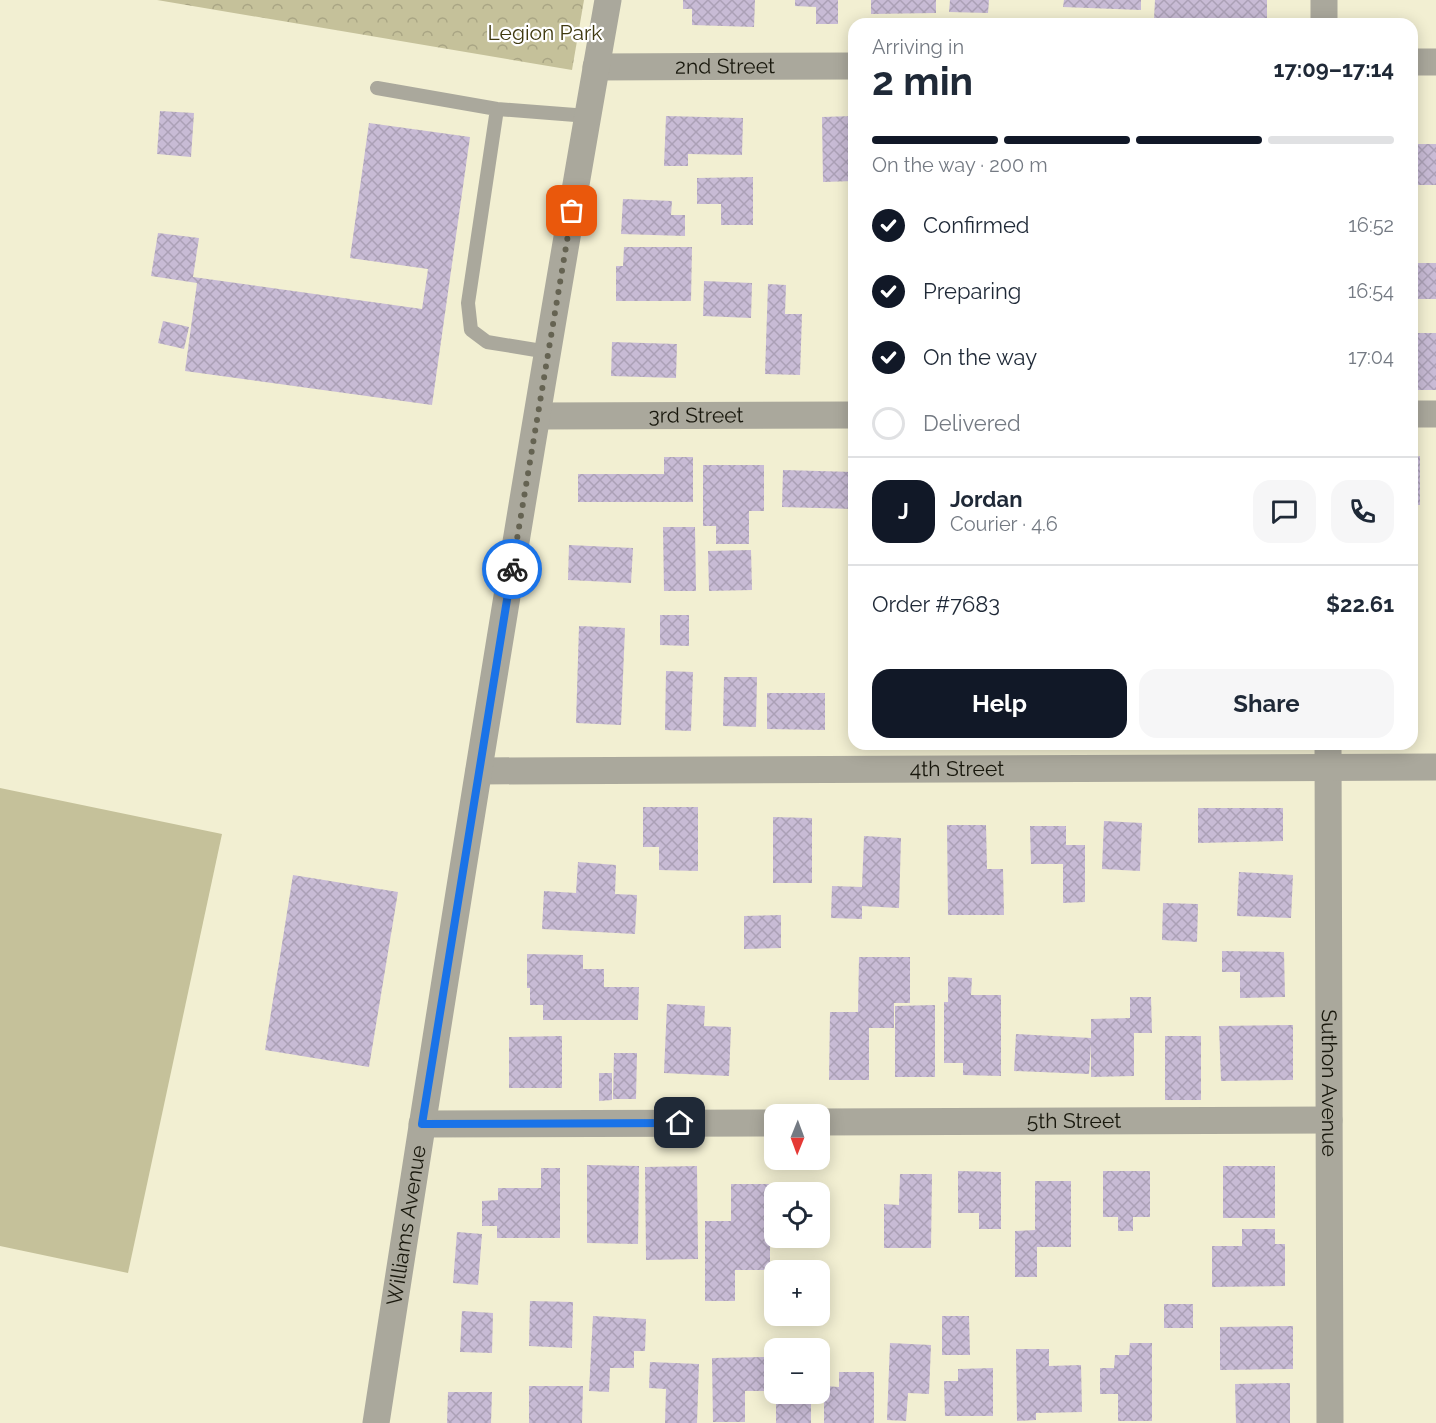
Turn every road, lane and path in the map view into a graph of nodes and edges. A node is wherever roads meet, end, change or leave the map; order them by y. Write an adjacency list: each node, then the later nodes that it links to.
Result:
1 (608, 0): 7 (street, Williams Avenue)
2 (1324, 0): 3 (street)
3 (1324, 18)
4 (1418, 62): 5 (street)
5 (1436, 62)
6 (848, 66): 7 (street, 2nd Street)
7 (596, 67): 10 (street, Williams Avenue)
8 (377, 88): 9 (lane)
9 (497, 109): 10 (lane); 11 (lane)
10 (588, 116): 11 (street, Williams Avenue)
11 (548, 352): 15 (street, Williams Avenue)
12 (1418, 414): 13 (street)
13 (1436, 414)
14 (848, 415): 15 (street, 3rd Street)
15 (537, 416): 18 (street, Williams Avenue)
16 (1328, 756): 17 (street, 4th Street); 18 (street, 4th Street); 19 (street, Suthon Avenue)
17 (1436, 767)
18 (478, 771): 22 (street, Williams Avenue)
19 (1329, 1120): 20 (street, 5th Street); 24 (street, Suthon Avenue)
20 (830, 1122)
21 (764, 1123): 22 (street)
22 (422, 1124): 23 (street, Williams Avenue)
23 (376, 1423)
24 (1330, 1423)

